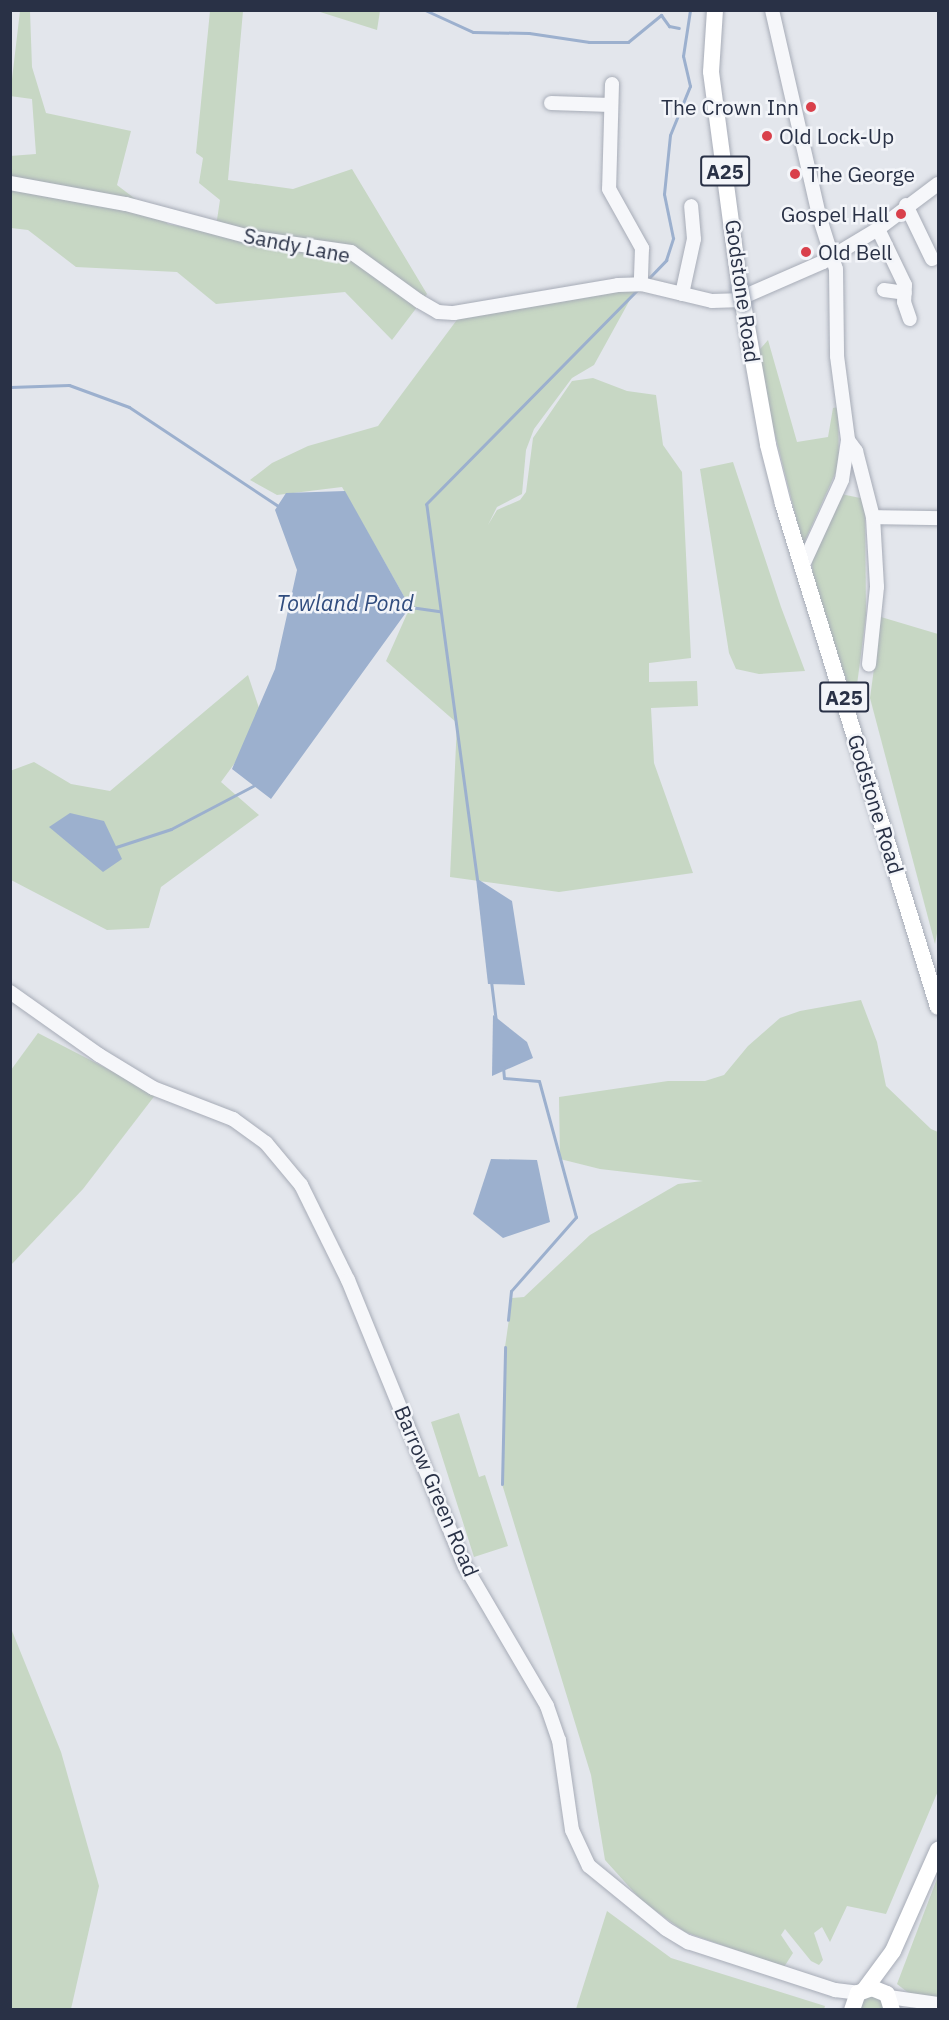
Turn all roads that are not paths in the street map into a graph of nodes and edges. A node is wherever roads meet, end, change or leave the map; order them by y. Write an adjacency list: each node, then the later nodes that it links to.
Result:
1 (715, 10): 23 (main road, Godstone Road / A25)
2 (772, 10): 11 (street)
3 (612, 84): 5 (street)
4 (551, 103): 5 (street)
5 (610, 105): 13 (street)
6 (10, 183): 13 (street, Sandy Lane)
7 (939, 184): 8 (street)
8 (906, 205): 10 (street); 12 (street)
9 (692, 206): 16 (street)
10 (878, 229): 11 (street); 15 (street)
11 (833, 256): 16 (street); 18 (street)
12 (932, 259)
13 (646, 285): 16 (street)
14 (884, 290): 15 (street)
15 (904, 293): 17 (street)
16 (682, 294)
17 (910, 319)
18 (848, 440): 19 (street); 20 (street)
19 (842, 480): 20 (street); 23 (street)
20 (866, 490): 21 (street)
21 (873, 517): 22 (street); 24 (street)
22 (939, 518)
23 (802, 567): 26 (main road, Godstone Road / A25)
24 (869, 665)
25 (10, 992): 29 (street, Barrow Green Road)
26 (939, 1007)
27 (939, 1851): 28 (main road)
28 (893, 1951): 29 (main road); 30 (main road)
29 (857, 2000): 30 (main road)
30 (889, 2000): 32 (street)
31 (939, 2004): 32 (street)
32 (914, 2007)

